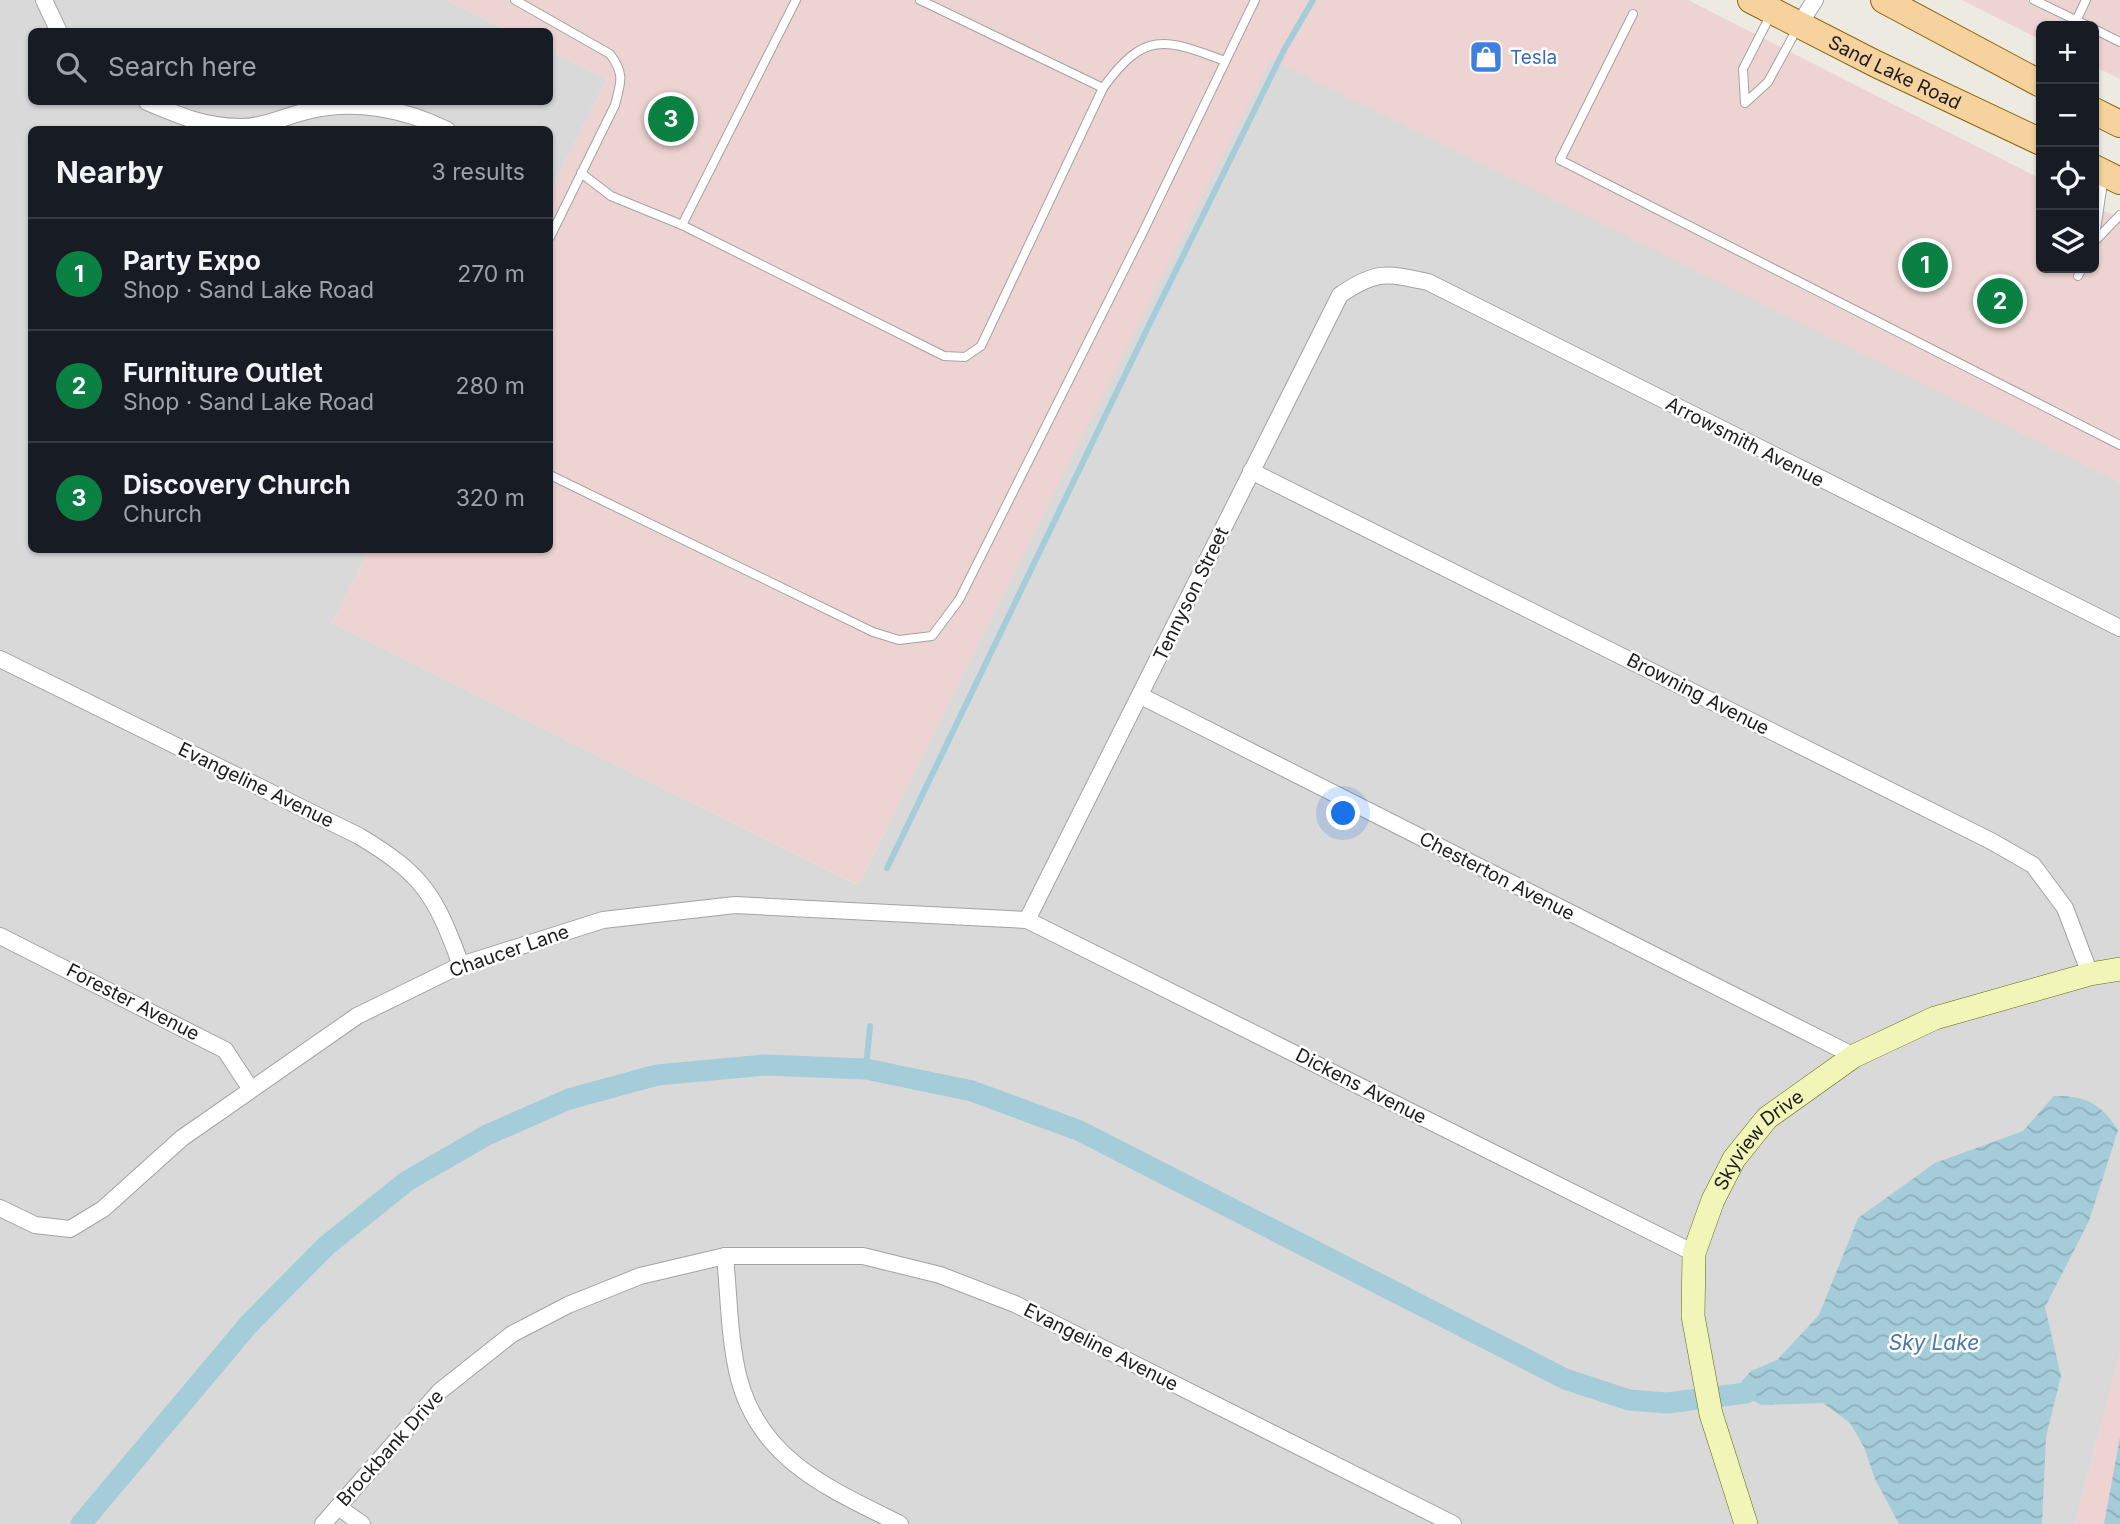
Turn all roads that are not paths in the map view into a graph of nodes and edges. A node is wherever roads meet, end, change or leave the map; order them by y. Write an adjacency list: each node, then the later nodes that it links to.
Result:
1 (44, 0): 14 (street)
2 (515, 0): 27 (lane)
3 (796, 0): 31 (lane)
4 (920, 0): 19 (lane)
5 (1255, 0): 17 (lane)
6 (1815, 0): 13 (street)
7 (1884, 0): 18 (main road)
8 (2034, 0): 12 (lane)
9 (2086, 0): 12 (lane)
10 (1767, 4): 13 (main road, Sand Lake Road); 13 (lane)
11 (1633, 15): 35 (lane)
12 (2076, 20)
13 (1799, 25): 26 (main road, Sand Lake Road)
14 (57, 28)
15 (2099, 32): 16 (lane)
16 (2120, 42)
17 (1225, 61): 19 (lane); 37 (lane)
18 (2036, 81)
19 (1103, 88): 31 (lane)
20 (154, 105): 23 (street)
21 (2099, 114): 22 (main road)
22 (2120, 124)
23 (222, 126)
24 (250, 126): 25 (street)
25 (439, 126)
26 (2036, 140)
27 (581, 173): 31 (lane); 32 (lane)
28 (2106, 174): 29 (lane)
29 (2099, 214)
30 (2120, 215): 33 (lane)
31 (682, 225)
32 (553, 231)
33 (2099, 238)
34 (1365, 278): 36 (street, Tennyson Street); 38 (street, Arrowsmith Avenue)
35 (2120, 445)
36 (1251, 471): 40 (street, Tennyson Street); 45 (street, Browning Avenue)
37 (553, 476)
38 (2120, 628)
39 (0, 659): 43 (street, Evangeline Avenue)
40 (1140, 696): 41 (street, Tennyson Street); 46 (street, Chesterton Avenue)
41 (1027, 919): 43 (street, Chaucer Lane); 49 (street, Dickens Avenue)
42 (0, 936): 47 (street, Forester Avenue)
43 (461, 965): 47 (street, Chaucer Lane)
44 (2120, 969): 45 (street, Skyview Drive)
45 (2090, 974): 46 (street, Skyview Drive)
46 (1854, 1056): 49 (street, Skyview Drive)
47 (250, 1088): 48 (street, Chaucer Lane)
48 (0, 1209)
49 (1694, 1252): 56 (street, Skyview Drive)
50 (725, 1256): 51 (street, Brockbank Drive); 54 (street); 55 (street, Evangeline Avenue)
51 (338, 1507): 52 (street, Brockbank Drive); 53 (street)
52 (323, 1524)
53 (362, 1524)
54 (900, 1524)
55 (1453, 1524)
56 (1746, 1524)

